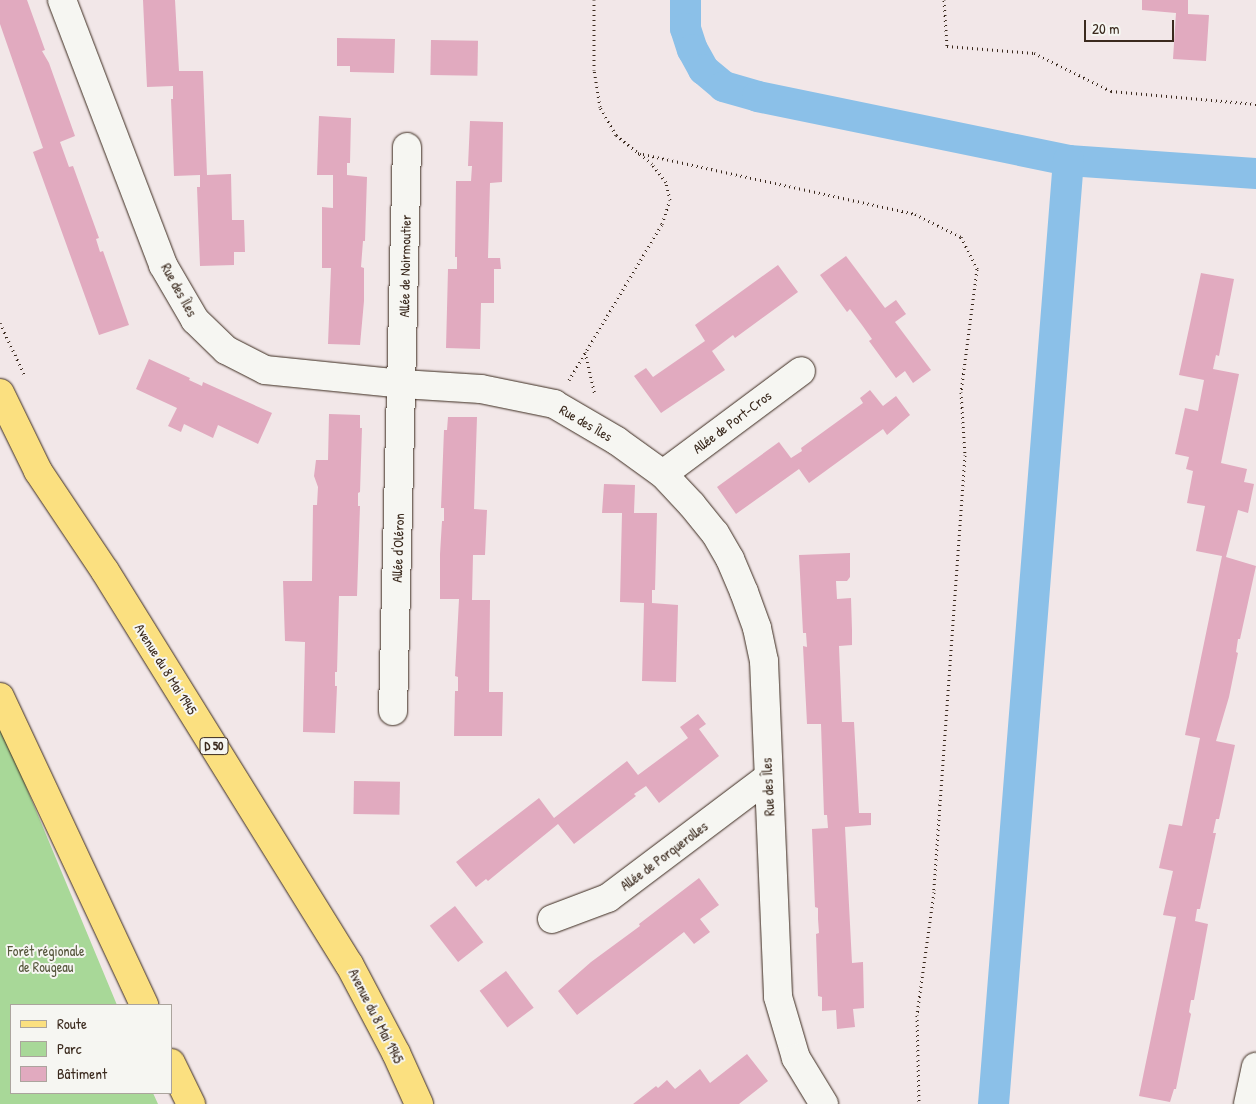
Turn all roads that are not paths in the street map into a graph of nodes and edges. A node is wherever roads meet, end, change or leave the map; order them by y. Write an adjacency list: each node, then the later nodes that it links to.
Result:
1 (62, 0): 4 (street, Rue des Îles)
2 (407, 147): 4 (street, Allée de Noirmoutier)
3 (801, 371): 6 (street, Allée de Port-Cros)
4 (402, 384): 6 (street, Rue des Îles); 8 (street, Allée d'Oléron)
5 (0, 393): 16 (main road, Avenue du 8 Mai 1945 / D 50)
6 (663, 474): 9 (street, Rue des Îles)
7 (0, 697): 11 (main road)
8 (393, 711)
9 (768, 778): 10 (street, Allée de Porquerolles); 14 (street, Rue des Îles)
10 (552, 919)
11 (144, 1004)
12 (172, 1065): 15 (main road)
13 (1256, 1067): 17 (street)
14 (814, 1101)
15 (191, 1104)
16 (419, 1104)
17 (1248, 1104)

